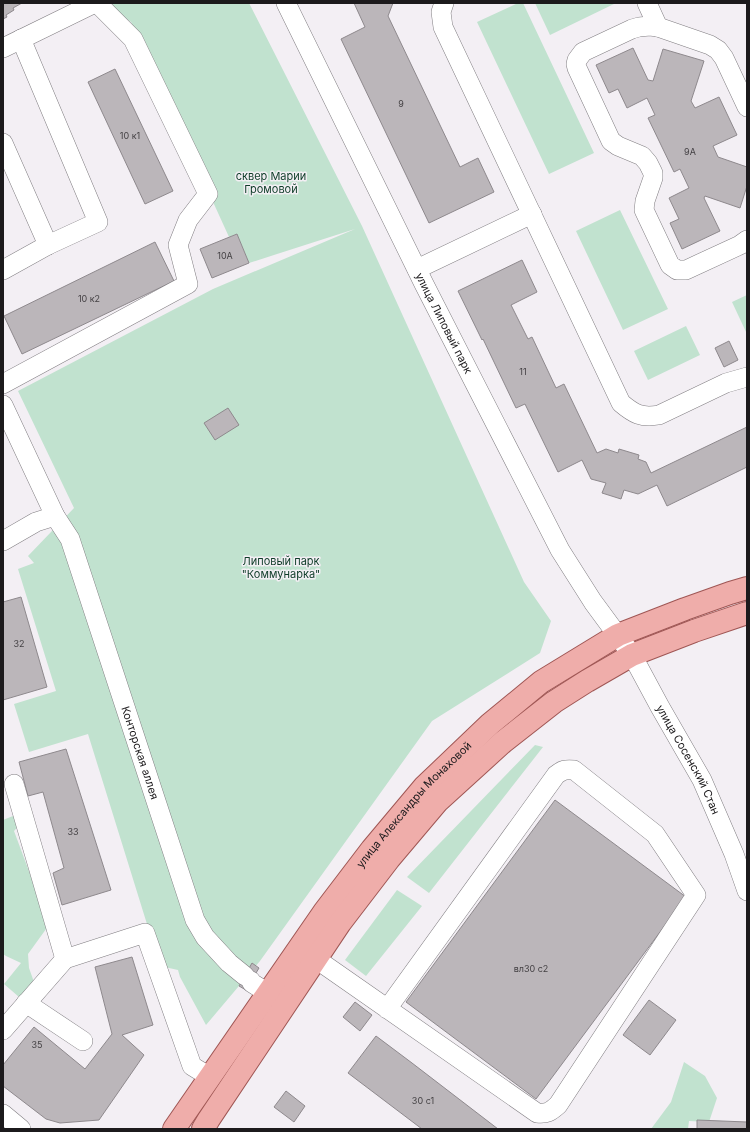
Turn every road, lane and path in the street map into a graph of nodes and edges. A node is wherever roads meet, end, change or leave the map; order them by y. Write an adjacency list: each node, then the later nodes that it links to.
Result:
1 (96, 3): 6 (street); 16 (street)
2 (286, 3): 13 (street, улица Липовый парк)
3 (444, 3): 10 (street)
4 (647, 3): 5 (street)
5 (658, 27): 8 (street); 11 (street)
6 (21, 39): 7 (street); 12 (street)
7 (3, 48)
8 (747, 107)
9 (3, 143): 12 (street)
10 (532, 214): 13 (street); 15 (street)
11 (747, 240)
12 (48, 245): 14 (street)
13 (417, 269): 22 (street, улица Липовый парк)
14 (3, 270)
15 (747, 377)
16 (3, 384)
17 (3, 405): 18 (street, Конторская аллея)
18 (55, 516): 19 (street); 28 (street, Конторская аллея)
19 (3, 541)
20 (747, 588): 22 (main road, улица Александры Монаховой)
21 (747, 613): 23 (main road, улица Александры Монаховой)
22 (618, 635): 23 (street, улица Сосенский Стан); 28 (main road, улица Александры Монаховой)
23 (632, 655): 25 (street, улица Сосенский Стан); 27 (main road, улица Александры Монаховой)
24 (14, 784): 26 (street)
25 (747, 891)
26 (65, 959): 29 (street); 34 (street)
27 (316, 959): 30 (main road, улица Александры Монаховой); 31 (street)
28 (254, 983): 30 (street, Конторская аллея); 34 (main road, улица Александры Монаховой)
29 (26, 1003): 32 (street); 33 (street)
30 (287, 1003): 38 (main road, улица Александры Монаховой)
31 (387, 1009): 31 (street)
32 (6, 1022)
33 (83, 1040)
34 (210, 1077): 37 (main road, улица Александры Монаховой)
35 (3, 1114): 36 (street)
36 (21, 1129)
37 (174, 1129)
38 (203, 1129)

